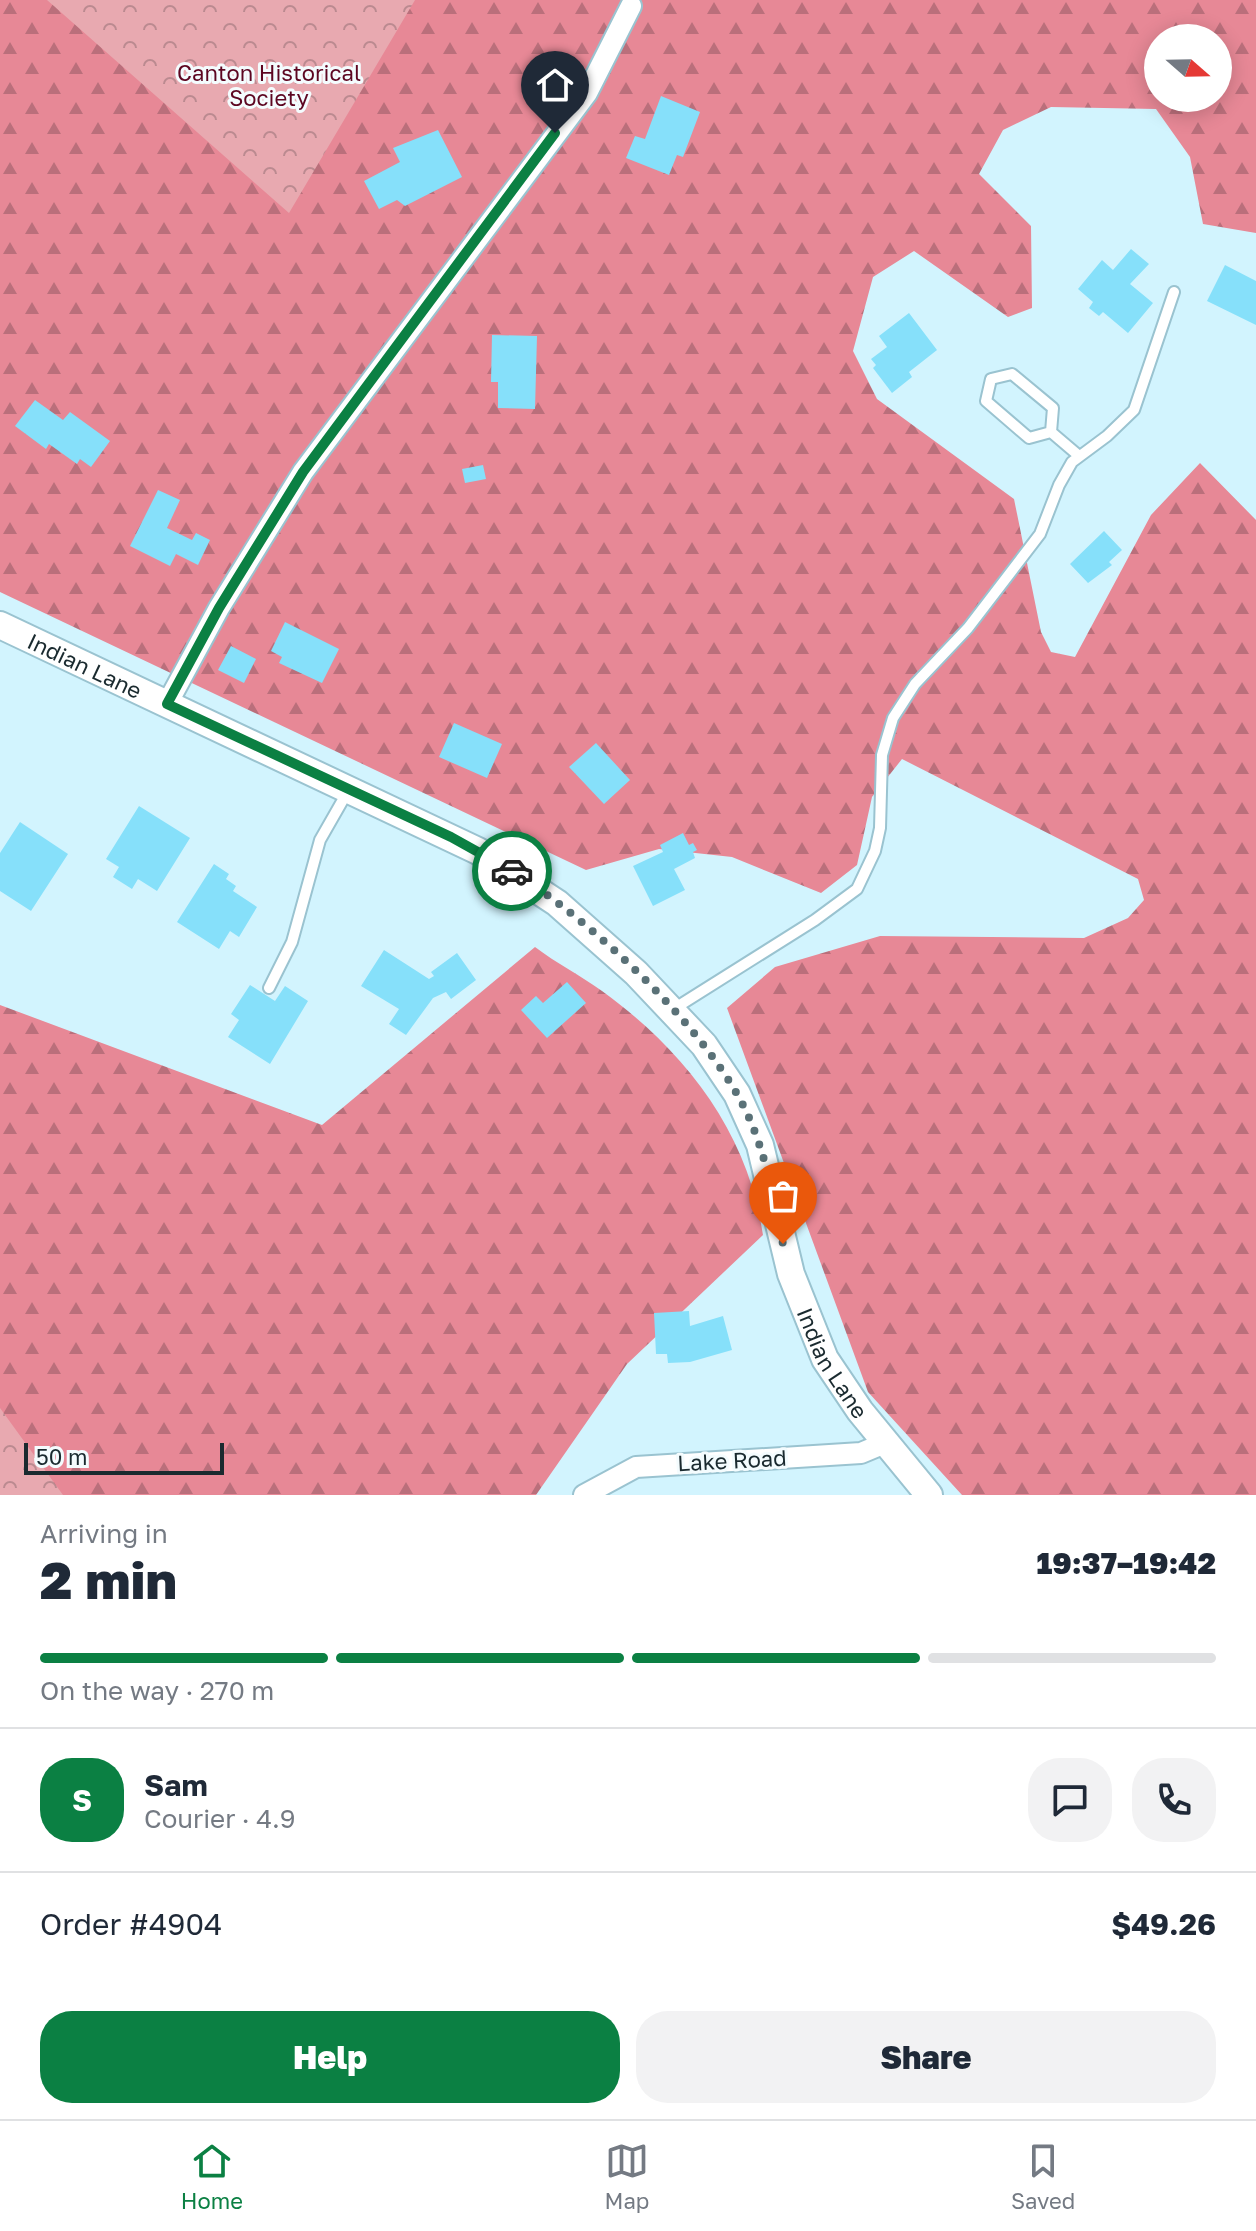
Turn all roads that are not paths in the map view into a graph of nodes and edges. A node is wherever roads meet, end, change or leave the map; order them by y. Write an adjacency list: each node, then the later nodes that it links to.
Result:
1 (631, 6): 6 (street)
2 (1174, 292): 4 (lane)
3 (1051, 432): 3 (lane); 4 (lane)
4 (1078, 455): 9 (lane)
5 (0, 625): 6 (street, Indian Lane)
6 (167, 704): 7 (street, Indian Lane)
7 (349, 789): 8 (lane); 9 (street, Indian Lane)
8 (269, 988)
9 (672, 1010): 10 (street, Indian Lane)
10 (885, 1443): 11 (street, Lake Road); 12 (street, Indian Lane)
11 (584, 1495)
12 (929, 1495)

